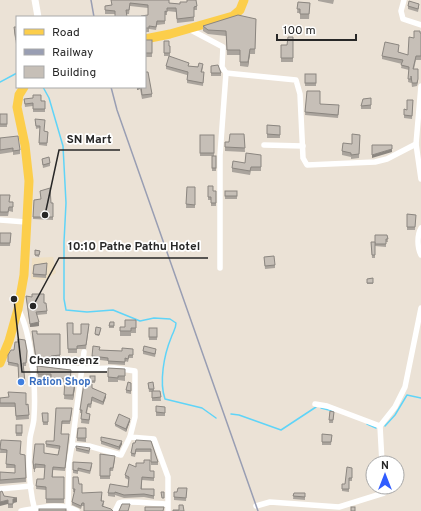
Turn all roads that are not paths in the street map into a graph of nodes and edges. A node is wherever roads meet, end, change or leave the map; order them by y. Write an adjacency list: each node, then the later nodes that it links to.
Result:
1 (35, 0): 4 (street)
2 (244, 0): 6 (main road)
3 (404, 0): 5 (street)
4 (38, 16)
5 (421, 25)
6 (189, 29): 7 (main road); 8 (street)
7 (146, 39)
8 (226, 73): 13 (street); 19 (street)
9 (421, 86): 11 (street)
10 (23, 88): 16 (main road)
11 (416, 144): 13 (street); 14 (street)
12 (264, 145): 13 (street)
13 (303, 146)
14 (421, 179)
15 (0, 220): 16 (street)
16 (26, 222): 20 (main road)
17 (421, 228): 18 (street)
18 (421, 255)
19 (220, 268)
20 (18, 309): 23 (main road); 24 (street)
21 (421, 309): 27 (street)
22 (84, 352): 25 (street)
23 (0, 363)
24 (32, 366): 25 (street); 31 (street)
25 (83, 369): 28 (street); 29 (street)
26 (315, 404): 27 (street)
27 (380, 426): 30 (street)
28 (130, 436): 29 (street); 34 (street)
29 (72, 445): 35 (street)
30 (382, 455)
31 (31, 486): 32 (street); 37 (street)
32 (1, 489)
33 (378, 495): 36 (street)
34 (167, 504): 40 (street); 41 (street)
35 (68, 506): 37 (street); 39 (street)
36 (256, 506)
37 (34, 510): 38 (street)
38 (21, 511)
39 (77, 511)
40 (115, 511)
41 (168, 511)

